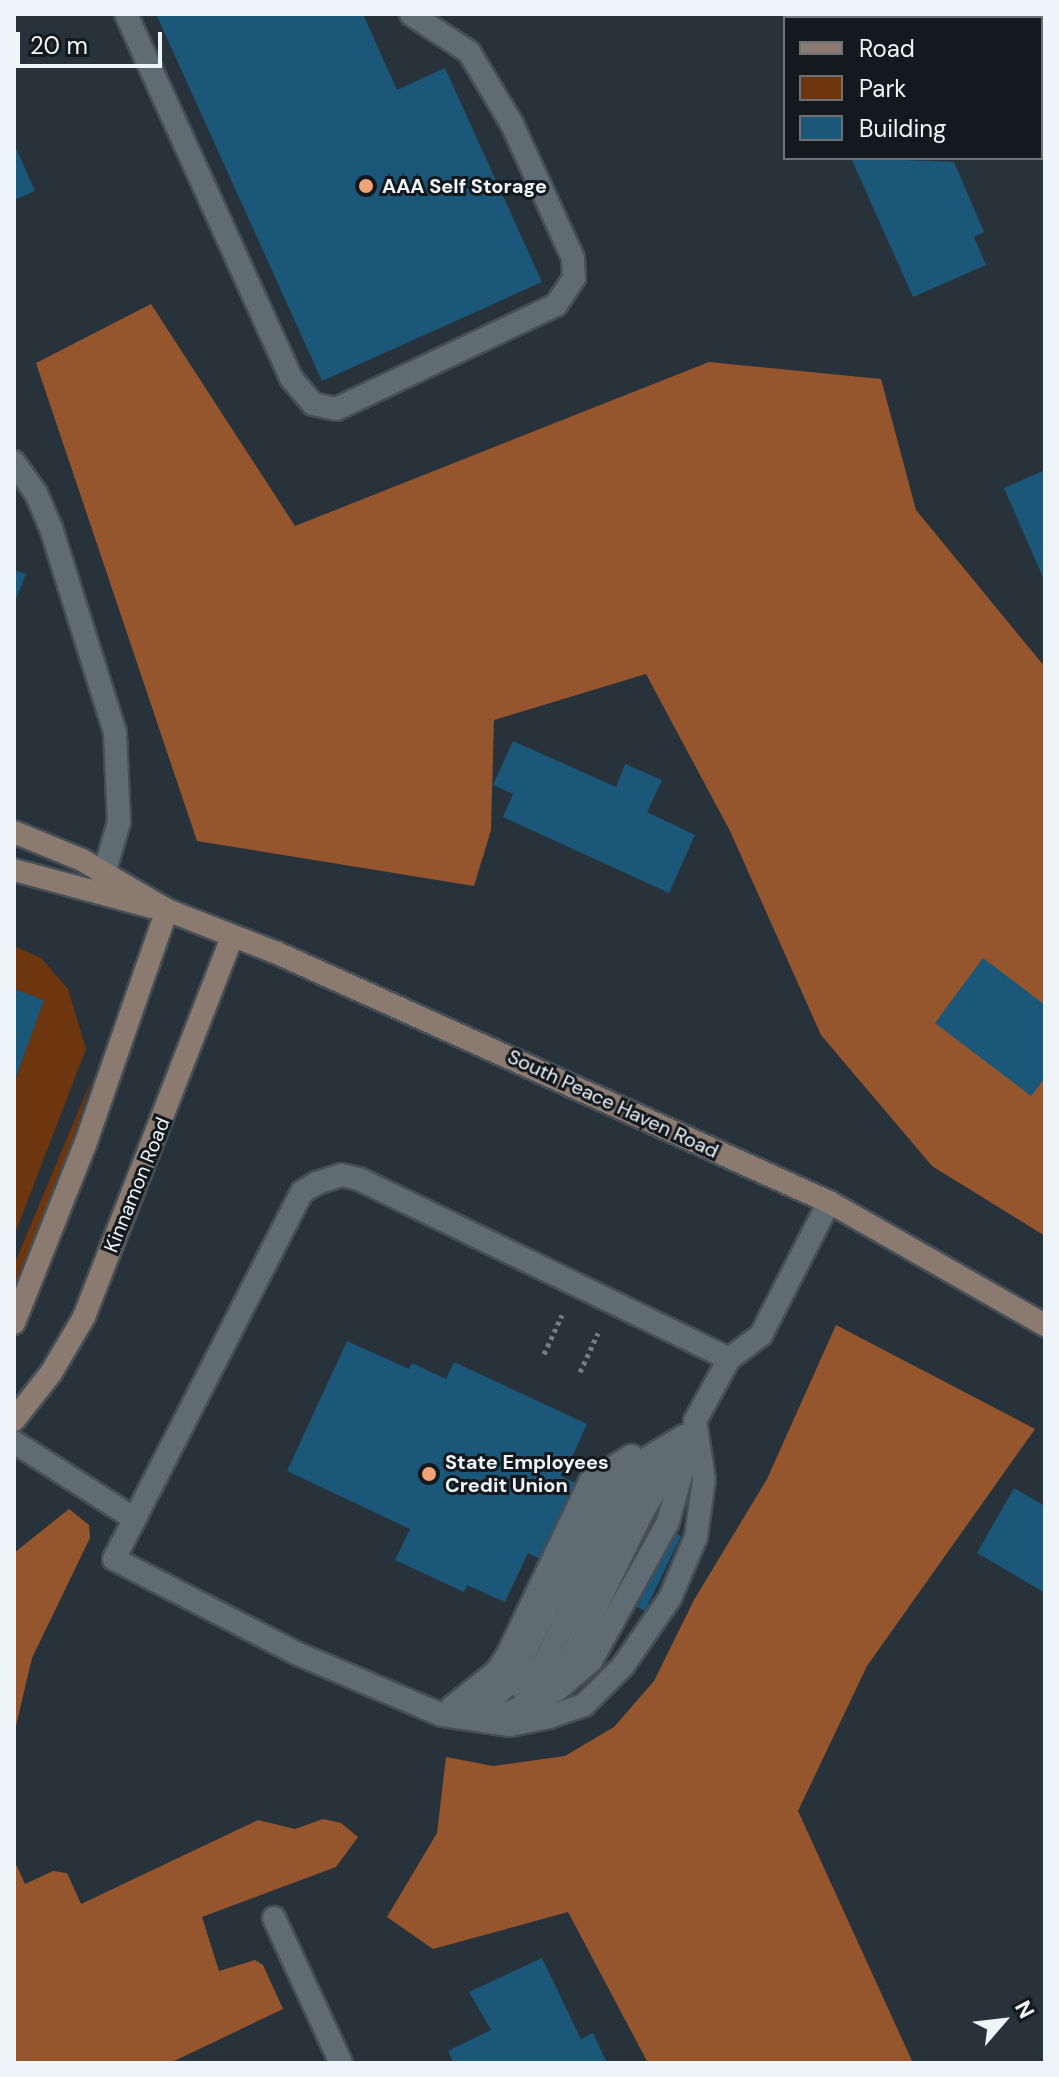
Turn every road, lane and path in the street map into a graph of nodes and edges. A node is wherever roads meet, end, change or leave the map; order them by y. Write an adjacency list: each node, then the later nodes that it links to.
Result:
1 (126, 14): 2 (street)
2 (411, 14)
3 (14, 462): 6 (street)
4 (14, 832): 6 (main road, South Peace Haven Road)
5 (14, 870): 7 (main road, South Peace Haven Road)
6 (105, 874): 7 (street); 8 (main road, South Peace Haven Road)
7 (97, 895): 8 (main road, South Peace Haven Road)
8 (167, 910): 9 (main road, South Peace Haven Road); 12 (main road)
9 (232, 937): 10 (main road, South Peace Haven Road); 18 (main road, Kinnamon Road)
10 (829, 1202): 13 (main road, South Peace Haven Road); 16 (street)
11 (565, 1309): 15 (path)
12 (14, 1323)
13 (1045, 1325)
14 (601, 1326): 17 (path)
15 (544, 1354)
16 (729, 1359): 19 (street); 21 (street)
17 (580, 1372)
18 (14, 1420)
19 (695, 1421): 22 (street); 22 (street); 22 (street); 22 (street)
20 (14, 1442): 21 (street)
21 (135, 1519): 22 (street)
22 (442, 1715)
23 (274, 1918): 24 (street)
24 (341, 2063)

